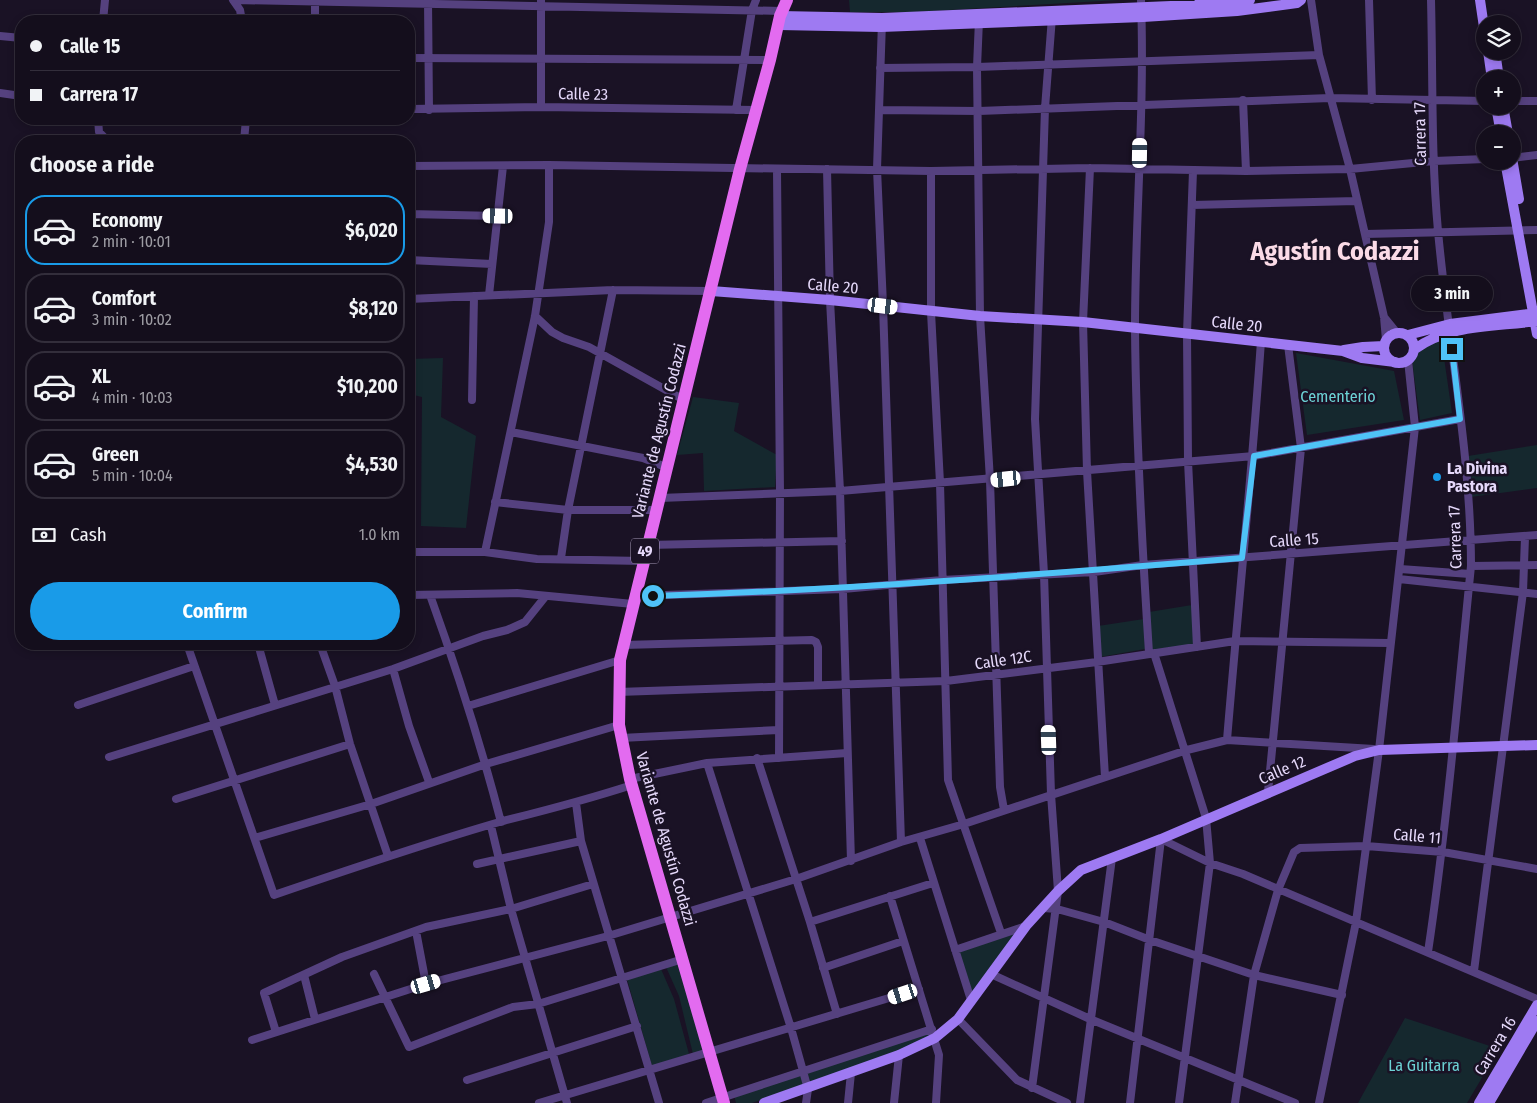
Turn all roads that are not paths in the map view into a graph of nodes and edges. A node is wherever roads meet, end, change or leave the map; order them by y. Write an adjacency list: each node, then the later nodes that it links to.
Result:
1 (106, 0): 18 (street)
2 (234, 0): 11 (street); 19 (street)
3 (756, 0): 16 (street)
4 (1250, 0): 13 (street)
5 (1301, 0): 15 (street)
6 (1311, 0): 28 (street)
7 (1369, 0): 42 (street)
8 (1431, 0): 43 (street, Carrera 17)
9 (1480, 0): 22 (street)
10 (1487, 0): 23 (street)
11 (315, 1): 12 (street); 20 (street)
12 (428, 2): 14 (street); 31 (street)
13 (1195, 2): 15 (street)
14 (541, 3): 16 (street); 29 (street)
15 (1142, 8): 21 (street); 34 (street)
16 (752, 10): 17 (street); 32 (street)
17 (782, 13): 25 (street); 33 (main road, Variante de Agustín Codazzi / 49)
18 (104, 15)
19 (241, 15)
20 (315, 15)
21 (1052, 15): 24 (street); 35 (street)
22 (1482, 15)
23 (1489, 15)
24 (980, 18): 25 (street); 36 (street)
25 (882, 23): 37 (street)
26 (0, 36): 27 (street)
27 (15, 37)
28 (1319, 55): 34 (street); 40 (street)
29 (542, 57): 31 (street); 32 (street); 48 (street)
30 (415, 58): 31 (street)
31 (429, 59): 51 (street)
32 (745, 59): 33 (street); 52 (street)
33 (770, 60): 53 (main road, Variante de Agustín Codazzi / 49)
34 (1142, 62): 35 (street); 47 (street)
35 (1048, 64): 36 (street); 49 (street)
36 (977, 67): 37 (street); 55 (street)
37 (880, 68): 54 (street)
38 (0, 93): 39 (street)
39 (15, 95)
40 (1330, 98): 41 (street); 42 (street); 68 (street)
41 (1243, 100): 47 (street); 76 (street)
42 (1372, 100): 43 (street)
43 (1433, 101): 44 (street); 59 (street, Carrera 17)
44 (1476, 101)
45 (1521, 101): 46 (street)
46 (1537, 101)
47 (1141, 104): 49 (street); 71 (street)
48 (541, 107): 51 (street, Calle 23); 52 (street, Calle 23)
49 (1045, 108): 55 (street); 67 (street)
50 (415, 109): 51 (street, Calle 23)
51 (429, 110)
52 (736, 110): 53 (street, Calle 23)
53 (756, 110): 64 (main road, Variante de Agustín Codazzi / 49)
54 (880, 110): 55 (street); 66 (street)
55 (979, 111): 70 (street)
56 (1537, 155): 57 (street)
57 (1521, 157)
58 (1476, 159): 59 (street)
59 (1434, 161): 68 (street); 83 (street, Carrera 17)
60 (549, 165): 62 (street); 64 (street); 89 (street)
61 (415, 166): 62 (street)
62 (503, 166): 80 (street)
63 (1090, 168): 67 (street); 71 (street); 103 (street)
64 (740, 169): 69 (street); 88 (main road, Variante de Agustín Codazzi / 49)
65 (827, 169): 66 (street); 69 (street); 94 (street)
66 (876, 169): 74 (street); 96 (street)
67 (1044, 169): 70 (street); 102 (street)
68 (1350, 169): 76 (street); 77 (street)
69 (777, 170): 92 (street)
70 (978, 170): 74 (street); 99 (street)
71 (1139, 170): 75 (street); 104 (street)
72 (1507, 170): 81 (street)
73 (1514, 170): 81 (street)
74 (931, 171): 97 (street)
75 (1193, 171): 76 (street); 78 (street)
76 (1246, 171)
77 (1357, 201): 78 (street); 84 (street)
78 (1192, 205): 106 (street)
79 (415, 214): 80 (street)
80 (498, 216): 86 (street)
81 (1521, 230): 82 (street); 83 (street); 95 (street); 101 (street)
82 (1537, 230)
83 (1438, 231): 84 (street); 105 (street, Carrera 17)
84 (1365, 234): 100 (street)
85 (415, 260): 86 (street)
86 (492, 264): 90 (street)
87 (613, 290): 88 (street, Calle 20); 89 (street, Calle 20); 115 (street)
88 (711, 291): 92 (street, Calle 20); 119 (main road, Variante de Agustín Codazzi / 49)
89 (538, 294): 90 (street, Calle 20); 98 (street)
90 (489, 295): 91 (street, Calle 20)
91 (474, 296): 93 (street, Calle 20); 118 (street)
92 (779, 297): 94 (street, Calle 20); 134 (street)
93 (415, 299)
94 (830, 300): 96 (street, Calle 20); 135 (street)
95 (1537, 301)
96 (883, 306): 97 (street, Calle 20); 133 (street)
97 (931, 312): 99 (street, Calle 20); 132 (street)
98 (535, 316): 115 (street); 122 (street)
99 (980, 316): 102 (street, Calle 20); 131 (street)
100 (1384, 316): 107 (street); 111 (street)
101 (1536, 317): 105 (street); 108 (street)
102 (1038, 320): 103 (street, Calle 20); 130 (street)
103 (1083, 322): 104 (street, Calle 20); 129 (street)
104 (1135, 328): 106 (street, Calle 20); 127 (street)
105 (1450, 328): 109 (street); 113 (street); 120 (street, Carrera 17)
106 (1187, 333): 110 (street, Calle 20); 126 (street)
107 (1397, 333): 109 (street); 111 (street)
108 (1537, 334)
109 (1408, 335): 113 (street)
110 (1261, 341): 112 (street, Calle 20); 125 (street)
111 (1385, 343): 114 (street, Calle 20); 117 (street)
112 (1288, 345): 114 (street, Calle 20); 124 (street)
113 (1415, 349): 116 (street)
114 (1343, 351): 117 (street, Calle 20)
115 (599, 353): 119 (street); 123 (street)
116 (1408, 360): 117 (street); 121 (street)
117 (1395, 362)
118 (472, 400)
119 (684, 400): 128 (main road, Variante de Agustín Codazzi / 49)
120 (1460, 419): 121 (street); 142 (street, Carrera 17)
121 (1415, 427): 124 (street); 145 (street)
122 (511, 432): 123 (street); 136 (street)
123 (582, 447): 128 (street); 138 (street)
124 (1301, 448): 125 (street); 148 (street)
125 (1254, 456): 126 (street); 150 (street)
126 (1188, 461): 127 (street); 152 (street)
127 (1138, 466): 129 (street); 153 (street)
128 (668, 468): 137 (main road, Variante de Agustín Codazzi / 49)
129 (1087, 471): 130 (street); 158 (street)
130 (1038, 476): 131 (street); 159 (street)
131 (990, 480): 132 (street); 160 (street)
132 (940, 483): 133 (street); 161 (street)
133 (889, 488): 135 (street); 163 (street)
134 (780, 492): 135 (street); 137 (street); 143 (street)
135 (840, 492): 141 (street)
136 (495, 502): 138 (street); 147 (street)
137 (658, 504): 138 (street); 144 (main road, Variante de Agustín Codazzi / 49)
138 (568, 510): 149 (street)
139 (1537, 535): 140 (street, Calle 15)
140 (1525, 537): 142 (street, Calle 15); 155 (street)
141 (842, 541): 143 (street); 165 (street)
142 (1471, 541): 145 (street, Calle 15); 157 (street, Carrera 17)
143 (779, 542): 144 (street); 166 (street)
144 (647, 545): 151 (main road, Variante de Agustín Codazzi / 49)
145 (1403, 546): 148 (street, Calle 15); 156 (street)
146 (415, 552): 147 (street)
147 (485, 552): 149 (street)
148 (1292, 553): 150 (street, Calle 15); 174 (street)
149 (561, 558): 151 (street)
150 (1242, 558): 152 (street, Calle 15); 175 (street)
151 (643, 561): 172 (main road, Variante de Agustín Codazzi / 49)
152 (1192, 562): 153 (street, Calle 15); 178 (street)
153 (1144, 565): 158 (street, Calle 15); 183 (street)
154 (1537, 565): 155 (street)
155 (1525, 566): 157 (street); 167 (street)
156 (1400, 569): 157 (street); 162 (street)
157 (1471, 570): 164 (street, Carrera 17)
158 (1094, 572): 159 (street, Calle 15); 185 (street)
159 (1044, 574): 160 (street, Calle 15); 187 (street)
160 (993, 578): 161 (street, Calle 15); 189 (street)
161 (942, 580): 163 (street, Calle 15); 190 (street)
162 (1399, 580): 164 (street); 176 (street)
163 (891, 585): 165 (street, Calle 15); 192 (street)
164 (1469, 586): 167 (street); 209 (street, Carrera 17)
165 (843, 589): 166 (street, Calle 15); 193 (street)
166 (779, 592): 172 (street, Calle 15); 173 (street)
167 (1523, 592): 168 (street); 208 (street)
168 (1537, 594)
169 (415, 595): 170 (street, Calle 15)
170 (430, 595): 171 (street, Calle 15); 179 (street)
171 (545, 597): 172 (street, Calle 15); 179 (street)
172 (634, 600): 177 (main road, Variante de Agustín Codazzi / 49)
173 (780, 640): 177 (street); 191 (street); 195 (street)
174 (1284, 640): 175 (street, Calle 12C); 176 (street, Calle 12C); 205 (street)
175 (1235, 641): 178 (street, Calle 12C); 204 (street)
176 (1390, 643): 211 (street)
177 (623, 645): 184 (main road, Variante de Agustín Codazzi / 49)
178 (1197, 648): 183 (street, Calle 12C)
179 (450, 649): 188 (street); 199 (street)
180 (189, 650): 186 (street)
181 (260, 650): 197 (street)
182 (322, 650): 194 (street)
183 (1152, 653): 185 (street, Calle 12C); 210 (street)
184 (620, 660): 196 (main road, Variante de Agustín Codazzi / 49); 199 (street)
185 (1097, 662): 187 (street, Calle 12C); 218 (street)
186 (194, 666): 198 (street); 200 (street)
187 (1047, 668): 189 (street, Calle 12C); 223 (street)
188 (393, 669): 194 (street); 220 (street)
189 (996, 676): 190 (street, Calle 12C); 227 (street)
190 (946, 681): 192 (street, Calle 12C); 230 (street)
191 (818, 684): 193 (street, Calle 12C); 195 (street, Calle 12C)
192 (896, 684): 193 (street, Calle 12C); 236 (street)
193 (847, 685): 212 (street)
194 (335, 686): 197 (street); 206 (street)
195 (780, 686): 196 (street, Calle 12C); 202 (street)
196 (618, 692): 201 (main road, Variante de Agustín Codazzi / 49)
197 (275, 705): 200 (street)
198 (78, 706)
199 (468, 706): 217 (street)
200 (214, 725): 213 (street); 219 (street)
201 (619, 726): 203 (main road, Variante de Agustín Codazzi / 49); 217 (street)
202 (779, 730): 203 (street); 215 (street)
203 (621, 738): 221 (main road, Variante de Agustín Codazzi / 49)
204 (1227, 740): 205 (street); 210 (street)
205 (1272, 743): 211 (street); 222 (street)
206 (350, 744): 219 (street); 225 (street)
207 (1537, 745): 208 (street, Calle 12)
208 (1504, 746): 209 (street, Calle 12); 242 (street)
209 (1452, 748): 211 (street, Calle 12); 238 (street, Carrera 17)
210 (1187, 750): 218 (street); 228 (street)
211 (1379, 750): 222 (street, Calle 12); 237 (street)
212 (847, 753): 215 (street); 243 (street)
213 (109, 757)
214 (757, 758): 215 (street); 216 (street); 247 (street)
215 (779, 758)
216 (707, 763): 221 (street); 252 (street)
217 (486, 764): 220 (street); 229 (street)
218 (1105, 777): 223 (street)
219 (234, 781): 224 (street); 232 (street)
220 (429, 782): 225 (street)
221 (631, 782): 226 (street); 257 (main road, Variante de Agustín Codazzi / 49)
222 (1268, 792): 228 (street, Calle 12)
223 (1050, 794): 227 (street); 251 (street)
224 (176, 799)
225 (372, 804): 232 (street); 239 (street)
226 (576, 804): 229 (street); 235 (street)
227 (1004, 810): 230 (street)
228 (1206, 818): 234 (street, Calle 12); 244 (street)
229 (501, 822): 231 (street)
230 (964, 824): 233 (street); 263 (street)
231 (491, 826): 239 (street); 241 (street)
232 (255, 838): 239 (street)
233 (920, 838): 236 (street); 248 (street)
234 (1161, 839): 240 (street, Calle 12); 244 (street); 265 (street)
235 (581, 841): 241 (street); 249 (street)
236 (901, 842): 243 (street)
237 (1366, 846): 238 (street, Calle 11); 250 (street, Calle 11); 260 (street)
238 (1443, 852): 242 (street, Calle 11); 268 (street, Carrera 17)
239 (388, 856)
240 (1112, 858): 251 (street, Calle 12); 259 (street)
241 (499, 859): 245 (street); 254 (street)
242 (1489, 860): 246 (street, Calle 11); 273 (street)
243 (852, 861): 247 (street)
244 (1210, 863): 250 (street); 270 (street)
245 (477, 864)
246 (1537, 869)
247 (796, 879): 252 (street); 258 (street)
248 (933, 883): 253 (street); 267 (street)
249 (593, 884): 254 (street); 264 (street)
250 (1278, 890): 260 (street); 277 (street)
251 (1058, 891): 255 (street, Calle 12); 256 (street)
252 (748, 893): 257 (street); 294 (street)
253 (890, 896): 258 (street); 266 (street)
254 (511, 908): 262 (street); 269 (street)
255 (1044, 908): 256 (street); 261 (street, Calle 12)
256 (1057, 909): 259 (street); 283 (street)
257 (670, 918): 264 (street); 271 (main road, Variante de Agustín Codazzi / 49)
258 (810, 922): 272 (street)
259 (1104, 922): 265 (street); 291 (street)
260 (1356, 922): 268 (street); 281 (street)
261 (1026, 926): 263 (street); 275 (street, Calle 12)
262 (416, 931): 276 (street); 279 (street)
263 (1002, 933): 267 (street)
264 (608, 936): 269 (street); 278 (street)
265 (1150, 940): 270 (street); 297 (street)
266 (904, 941): 272 (street); 280 (street)
267 (955, 950): 285 (street)
268 (1428, 952): 273 (street)
269 (524, 956): 279 (street); 286 (street)
270 (1199, 956): 277 (street); 302 (street)
271 (683, 959): 278 (street); 299 (main road, Variante de Agustín Codazzi / 49)
272 (823, 968): 288 (street)
273 (1474, 971): 284 (street)
274 (374, 974): 282 (street)
275 (991, 974): 283 (street); 285 (street, Calle 12)
276 (304, 975): 289 (street); 295 (street)
277 (1254, 975): 281 (street); 307 (street)
278 (622, 978): 286 (street); 293 (street)
279 (426, 984): 282 (street)
280 (919, 989): 288 (street); 296 (street)
281 (1342, 995): 326 (street)
282 (386, 996): 286 (street); 289 (street)
283 (1043, 999): 291 (street); 309 (street)
284 (1537, 999)
285 (971, 1000): 290 (street, Calle 12)
286 (538, 1004): 300 (street)
287 (1537, 1005): 327 (street, Carrera 16)
288 (838, 1014): 294 (street)
289 (315, 1019): 295 (street)
290 (958, 1019): 296 (street, Calle 12); 309 (street)
291 (1090, 1019): 297 (street); 321 (street)
292 (1537, 1021): 328 (street, Carrera 16)
293 (638, 1026): 300 (street); 303 (street)
294 (791, 1028): 299 (street); 304 (street)
295 (276, 1032): 298 (street)
296 (933, 1033): 301 (street, Calle 12); 304 (street); 319 (street)
297 (1137, 1038): 302 (street); 322 (street)
298 (252, 1040)
299 (710, 1052): 303 (street); 311 (main road, Variante de Agustín Codazzi / 49)
300 (552, 1053): 306 (street); 310 (street)
301 (899, 1055): 305 (street, Calle 12); 318 (street)
302 (1186, 1058): 307 (street); 323 (street)
303 (649, 1069): 310 (street); 313 (street)
304 (803, 1072): 308 (street); 311 (street)
305 (851, 1073): 308 (street, Calle 12); 317 (street)
306 (467, 1080)
307 (1238, 1081): 324 (street); 325 (street)
308 (808, 1088): 315 (street, Calle 12); 316 (street)
309 (1032, 1088): 320 (street)
310 (566, 1099): 312 (street)
311 (723, 1100): 314 (street)
312 (539, 1103)
313 (659, 1103)
314 (706, 1103)
315 (764, 1103)
316 (806, 1103)
317 (848, 1103)
318 (894, 1103)
319 (936, 1103)
320 (1067, 1103)
321 (1080, 1103)
322 (1130, 1103)
323 (1180, 1103)
324 (1234, 1103)
325 (1295, 1103)
326 (1319, 1103)
327 (1479, 1103)
328 (1489, 1103)

